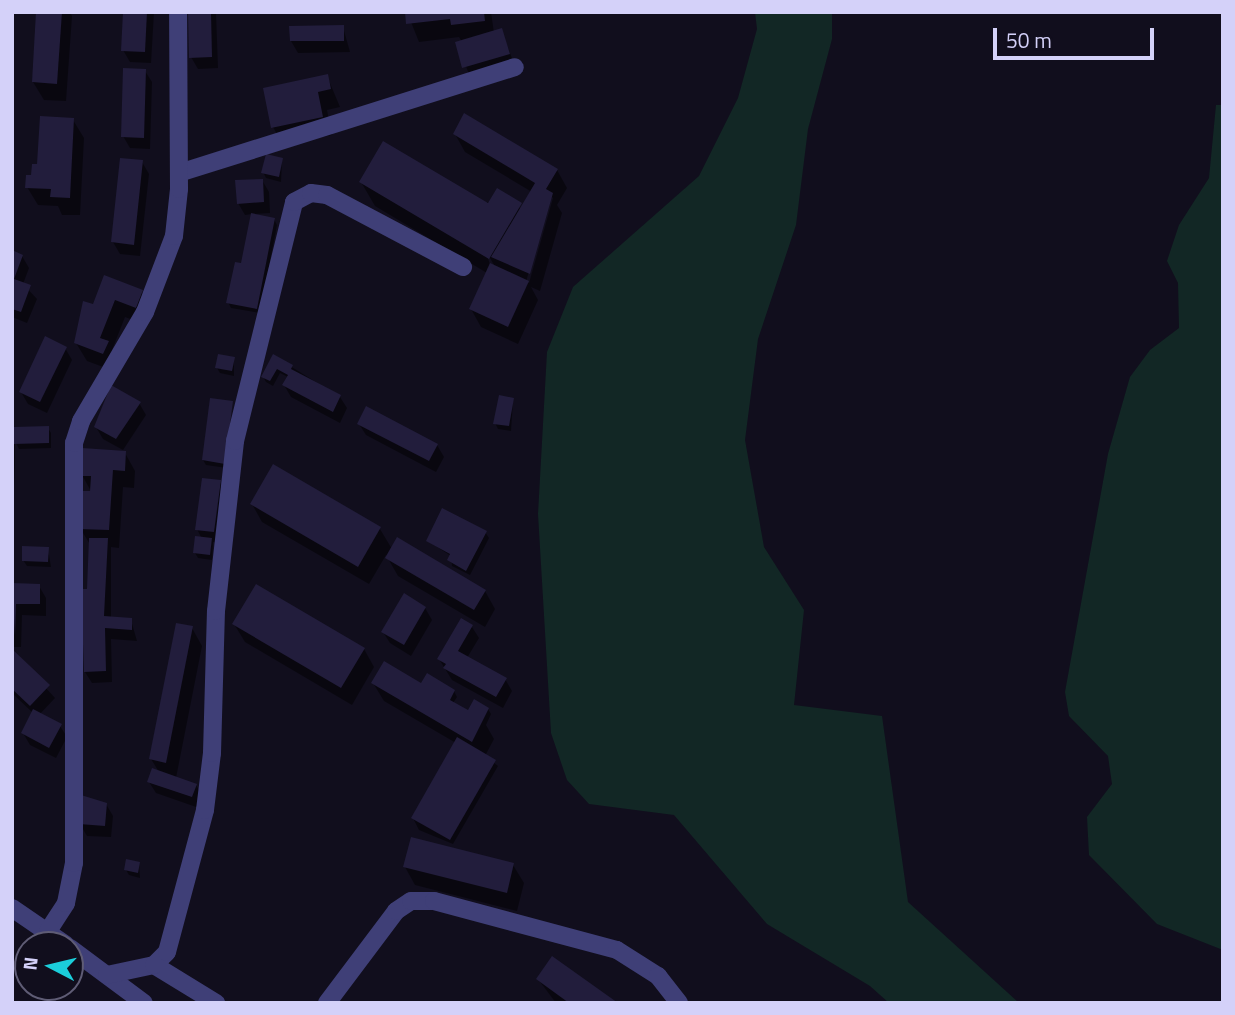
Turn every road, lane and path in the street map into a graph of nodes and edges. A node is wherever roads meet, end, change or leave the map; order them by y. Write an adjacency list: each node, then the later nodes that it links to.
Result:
1 (178, 12): 3 (street)
2 (515, 67): 3 (street)
3 (179, 173): 7 (street)
4 (463, 267): 9 (street)
5 (12, 908): 6 (street)
6 (46, 931)
7 (49, 931)
8 (84, 958): 10 (street)
9 (154, 965): 10 (street); 12 (street)
10 (107, 975): 11 (street)
11 (144, 1003)
12 (216, 1003)
13 (327, 1003): 14 (street)
14 (679, 1003)

